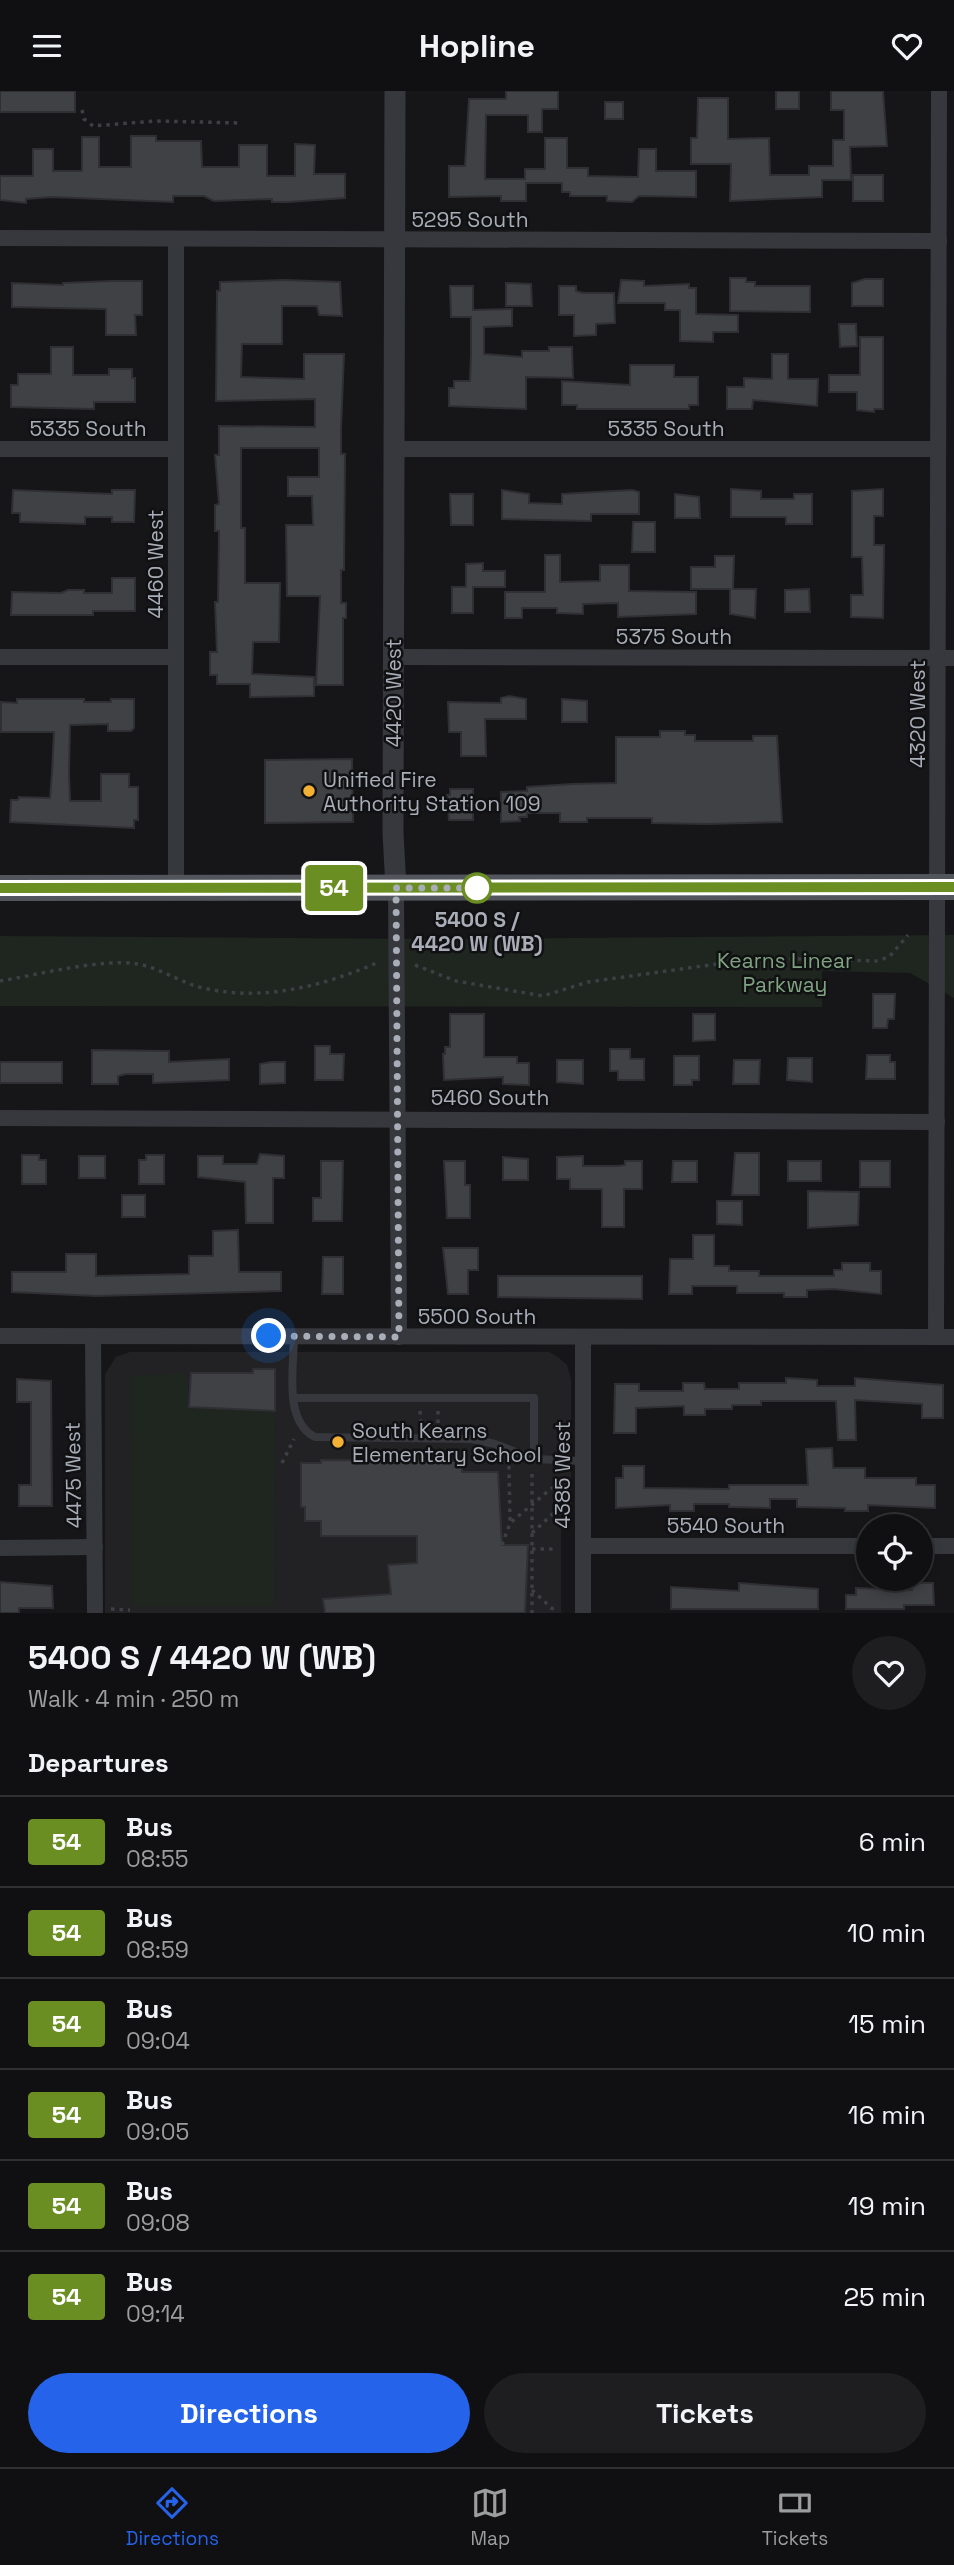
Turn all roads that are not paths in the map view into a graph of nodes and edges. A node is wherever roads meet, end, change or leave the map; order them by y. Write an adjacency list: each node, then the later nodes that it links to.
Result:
1 (395, 91): 4 (street, 4420 West)
2 (939, 91): 6 (street, 4320 West)
3 (0, 238): 5 (street, 5295 South)
4 (395, 239): 5 (street, 5295 South); 6 (street, 5295 South); 9 (street, 4420 West)
5 (176, 240): 8 (street, 4460 West)
6 (939, 241): 10 (street, 4320 West)
7 (0, 449): 8 (street, 5335 South)
8 (176, 449): 12 (street, 4460 West)
9 (394, 449): 10 (street, 5335 South); 13 (street, 4420 West)
10 (937, 449): 14 (street, 4320 West)
11 (0, 656): 12 (street)
12 (176, 657): 17 (street, 4460 West)
13 (394, 657): 14 (street, 5375 South); 18 (street, 4420 West)
14 (946, 658): 15 (street, 4320 West)
15 (945, 887): 18 (main road); 21 (street, 4320 West)
16 (0, 888): 17 (main road)
17 (176, 888): 18 (main road)
18 (396, 888): 20 (street, 4420 West)
19 (0, 1118): 20 (street, 5460 South)
20 (395, 1118): 21 (street, 5460 South); 25 (street, 4420 West)
21 (937, 1122): 27 (street, 4320 West)
22 (0, 1336): 23 (street, 5500 South)
23 (93, 1336): 24 (street, 5500 South); 36 (street, 4475 West)
24 (294, 1336): 25 (street, 5500 South); 29 (lane)
25 (399, 1337): 26 (street, 5500 South)
26 (583, 1337): 27 (street, 5500 South); 31 (street, 4385 West)
27 (936, 1337): 28 (street, 5500 South)
28 (954, 1337)
29 (294, 1398): 30 (lane); 30 (lane)
30 (534, 1459): 31 (lane)
31 (583, 1461): 32 (street, 4385 West)
32 (583, 1546): 33 (street, 5540 South); 39 (street, 4385 West)
33 (856, 1546)
34 (933, 1546): 35 (street)
35 (954, 1546)
36 (95, 1547): 37 (street); 38 (street, 4475 West)
37 (0, 1548)
38 (103, 1611)
39 (583, 1613)

